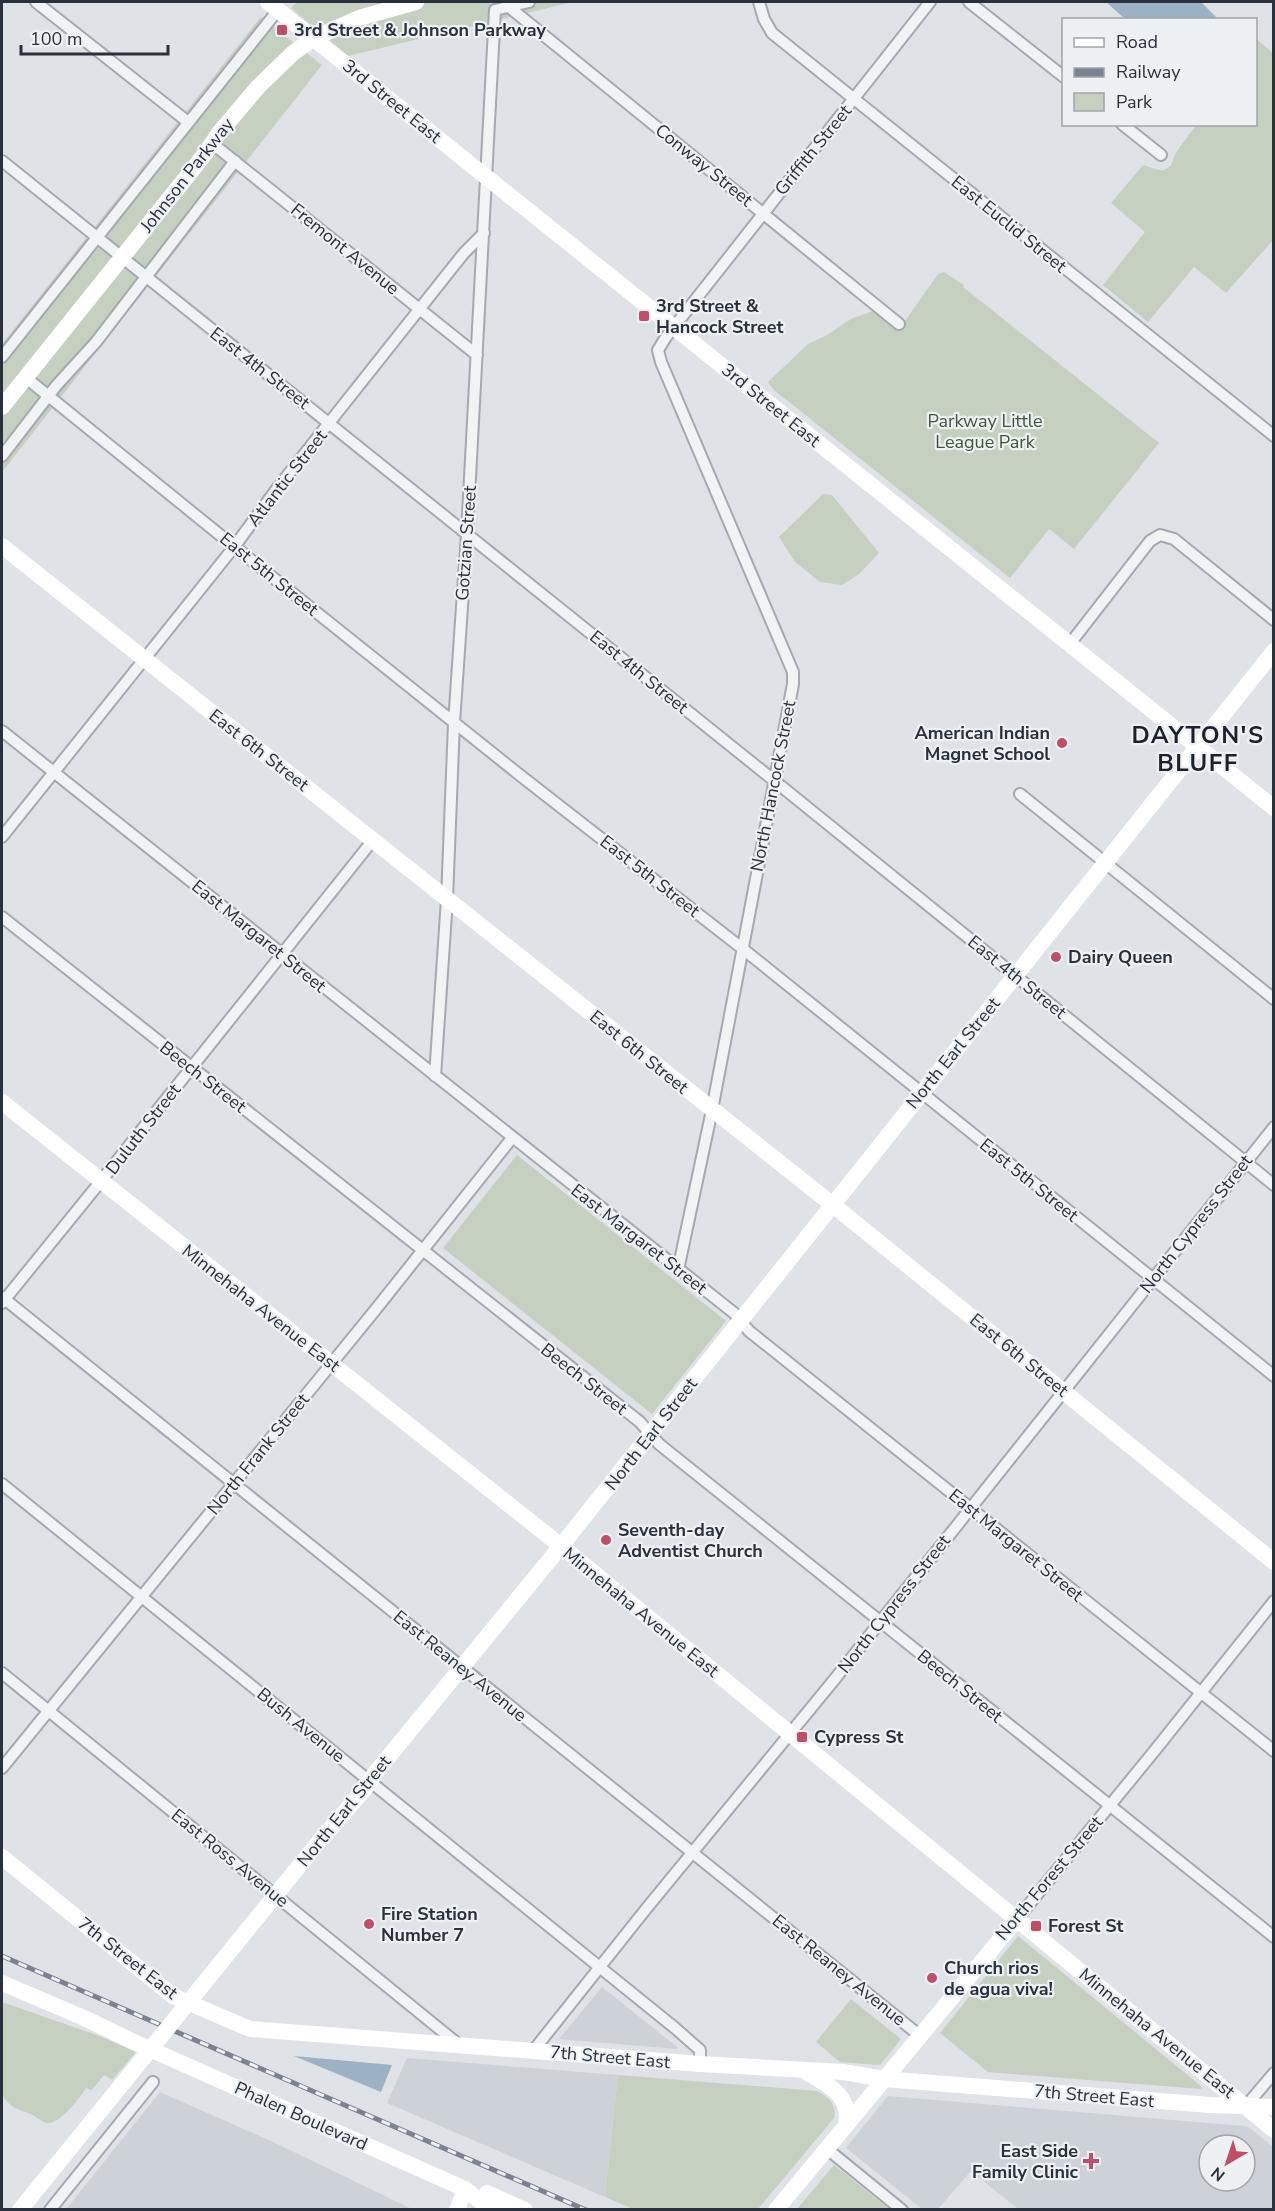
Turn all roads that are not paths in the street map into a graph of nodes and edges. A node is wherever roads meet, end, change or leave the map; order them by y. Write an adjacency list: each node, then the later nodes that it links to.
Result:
1 (36, 2): 12 (street)
2 (416, 2): 9 (street, Johnson Parkway)
3 (529, 2): 8 (street)
4 (759, 2): 11 (street, East Euclid Street)
5 (930, 2): 11 (street, Griffith Street)
6 (969, 2): 10 (street)
7 (273, 6): 9 (street, 3rd Street East); 12 (street, Johnson Parkway)
8 (509, 7): 18 (street, Gotzian Street); 19 (street, Conway Street)
9 (314, 38): 14 (street, Johnson Parkway); 18 (street, 3rd Street East)
10 (1062, 75)
11 (854, 99): 19 (street, Griffith Street); 33 (street, East Euclid Street)
12 (188, 122): 21 (street, Johnson Parkway)
13 (1125, 126): 15 (street)
14 (213, 144): 17 (street, Fremont Avenue); 22 (street, Johnson Parkway)
15 (1161, 155)
16 (2, 161): 21 (street, East 4th Street)
17 (235, 161): 23 (street, Johnson Parkway); 24 (street, Fremont Avenue)
18 (487, 177): 20 (street, Gotzian Street); 26 (street, 3rd Street East)
19 (763, 214): 25 (street, Conway Street); 26 (street, Griffith Street)
20 (484, 233): 24 (street, Atlantic Street); 27 (street, Gotzian Street)
21 (96, 238): 22 (street, East 4th Street); 28 (street, Johnson Parkway)
22 (120, 257): 23 (street, East 4th Street); 29 (street, Johnson Parkway)
23 (144, 276): 30 (street, Johnson Parkway); 32 (street, East 4th Street)
24 (420, 309): 27 (street, Fremont Avenue); 32 (street, Atlantic Street)
25 (899, 324)
26 (673, 327): 39 (street, 3rd Street East); 46 (street, North Hancock Street)
27 (477, 355): 35 (street, Gotzian Street)
28 (2, 357)
29 (25, 377): 30 (street, East 5th Street); 31 (street, Johnson Parkway)
30 (49, 397): 34 (street, Johnson Parkway); 37 (street, East 5th Street)
31 (2, 406)
32 (329, 423): 35 (street, East 4th Street); 37 (street, Atlantic Street)
33 (1274, 436)
34 (2, 456)
35 (467, 534): 42 (street, Gotzian Street); 46 (street, East 4th Street)
36 (2, 546): 41 (street, East 6th Street)
37 (234, 547): 41 (street, Atlantic Street); 42 (street, East 5th Street)
38 (1274, 620): 39 (street)
39 (1069, 645): 44 (street, 3rd Street East)
40 (1274, 651): 44 (street, North Earl Street)
41 (144, 659): 45 (street, Atlantic Street); 50 (street, East 6th Street)
42 (454, 723): 52 (street, Gotzian Street); 54 (street, East 5th Street)
43 (2, 730): 45 (street, East Margaret Street)
44 (1197, 747): 48 (street, 3rd Street East); 51 (street, North Earl Street)
45 (54, 772): 49 (street, Atlantic Street); 55 (street, East Margaret Street)
46 (774, 781): 54 (street, North Hancock Street); 56 (street, East 4th Street)
47 (1020, 794): 51 (street)
48 (1274, 808)
49 (2, 837)
50 (373, 840): 52 (street, East 6th Street); 55 (street, Duluth Street)
51 (1106, 864): 56 (street, North Earl Street); 57 (street)
52 (447, 899): 59 (street, Gotzian Street); 62 (street, East 6th Street)
53 (2, 917): 58 (street, Beech Street)
54 (743, 949): 60 (street, East 5th Street); 62 (street, North Hancock Street)
55 (281, 955): 58 (street, Duluth Street); 59 (street, East Margaret Street)
56 (1015, 975): 60 (street, North Earl Street); 65 (street, East 4th Street)
57 (1274, 999)
58 (192, 1067): 66 (street, Duluth Street); 69 (street, Beech Street)
59 (435, 1076): 64 (street, East Margaret Street)
60 (921, 1093): 68 (street, North Earl Street); 71 (street, East 5th Street)
61 (2, 1102): 66 (street, Minnehaha Avenue East)
62 (712, 1110): 68 (street, East 6th Street); 70 (street, North Hancock Street)
63 (1274, 1127): 65 (street, North Cypress Street)
64 (512, 1138): 69 (street, North Frank Street); 70 (street, East Margaret Street)
65 (1245, 1162): 67 (street, East 4th Street); 71 (street, North Cypress Street)
66 (101, 1181): 72 (street, Duluth Street); 74 (street, Minnehaha Avenue East)
67 (1274, 1185)
68 (833, 1205): 73 (street, North Earl Street); 76 (street, East 6th Street)
69 (423, 1251): 74 (street, North Frank Street); 77 (street, Beech Street)
70 (678, 1270): 73 (street, East Margaret Street)
71 (1153, 1279): 75 (street, East 5th Street); 76 (street, North Cypress Street)
72 (3, 1300): 78 (street, East Reaney Avenue)
73 (741, 1321): 77 (street, North Earl Street); 80 (street, East Margaret Street)
74 (331, 1364): 78 (street, North Frank Street); 81 (street, Minnehaha Avenue East)
75 (1274, 1376)
76 (1064, 1392): 80 (street, North Cypress Street); 82 (street, East 6th Street)
77 (650, 1435): 81 (street, North Earl Street); 85 (street, Beech Street)
78 (234, 1483): 83 (street, North Frank Street); 86 (street, East Reaney Avenue)
79 (2, 1484): 83 (street, Bush Avenue)
80 (969, 1508): 85 (street, North Cypress Street); 88 (street, East Margaret Street)
81 (561, 1546): 86 (street, North Earl Street); 90 (street, Minnehaha Avenue East)
82 (1274, 1562)
83 (142, 1596): 89 (street, North Frank Street); 93 (street, Bush Avenue)
84 (1274, 1601): 88 (street, North Forest Street)
85 (880, 1622): 90 (street, North Cypress Street); 94 (street, Beech Street)
86 (462, 1668): 93 (street, North Earl Street); 95 (street, East Reaney Avenue)
87 (2, 1673): 89 (street, East Ross Avenue)
88 (1201, 1693): 91 (street, East Margaret Street); 94 (street, North Forest Street)
89 (48, 1710): 92 (street, North Frank Street); 97 (street, East Ross Avenue)
90 (790, 1734): 95 (street, North Cypress Street); 98 (street, Minnehaha Avenue East)
91 (1274, 1751)
92 (2, 1768)
93 (371, 1781): 97 (street, North Earl Street); 100 (street, Bush Avenue)
94 (1109, 1806): 98 (street, North Forest Street); 99 (street, Beech Street)
95 (693, 1852): 100 (street, North Cypress Street); 103 (street, East Reaney Avenue)
96 (2, 1857): 105 (street, 7th Street East)
97 (277, 1895): 105 (street, East Ross Avenue); 118 (street, North Earl Street, bridge)
98 (1017, 1919): 103 (street, North Forest Street); 112 (street, Minnehaha Avenue East)
99 (1274, 1937)
100 (599, 1967): 106 (street, North Cypress Street); 107 (street, Bush Avenue)
101 (2, 1983): 104 (street, Phalen Boulevard)
102 (2, 1995): 104 (street, Phalen Boulevard)
103 (919, 2035): 110 (street, North Forest Street)
104 (136, 2043): 117 (street, Phalen Boulevard)
105 (458, 2044): 106 (street, 7th Street East)
106 (533, 2051): 107 (street, 7th Street East)
107 (700, 2064): 108 (street, 7th Street East)
108 (802, 2070): 110 (street, 7th Street East); 114 (street)
109 (1274, 2073): 112 (street)
110 (884, 2079): 112 (street, 7th Street East); 114 (street, North Forest Street)
111 (153, 2082): 119 (street)
112 (1246, 2106): 113 (street, 7th Street East); 115 (street, Minnehaha Avenue East)
113 (1274, 2107)
114 (846, 2124): 116 (street, North Forest Street)
115 (1274, 2130)
116 (826, 2148): 123 (street, North Forest Street); 124 (street)
117 (465, 2189): 120 (street); 121 (street, Phalen Boulevard); 122 (street, Phalen Boulevard)
118 (20, 2210)
119 (50, 2210)
120 (457, 2210)
121 (499, 2210)
122 (525, 2210)
123 (776, 2210)
124 (902, 2210)

